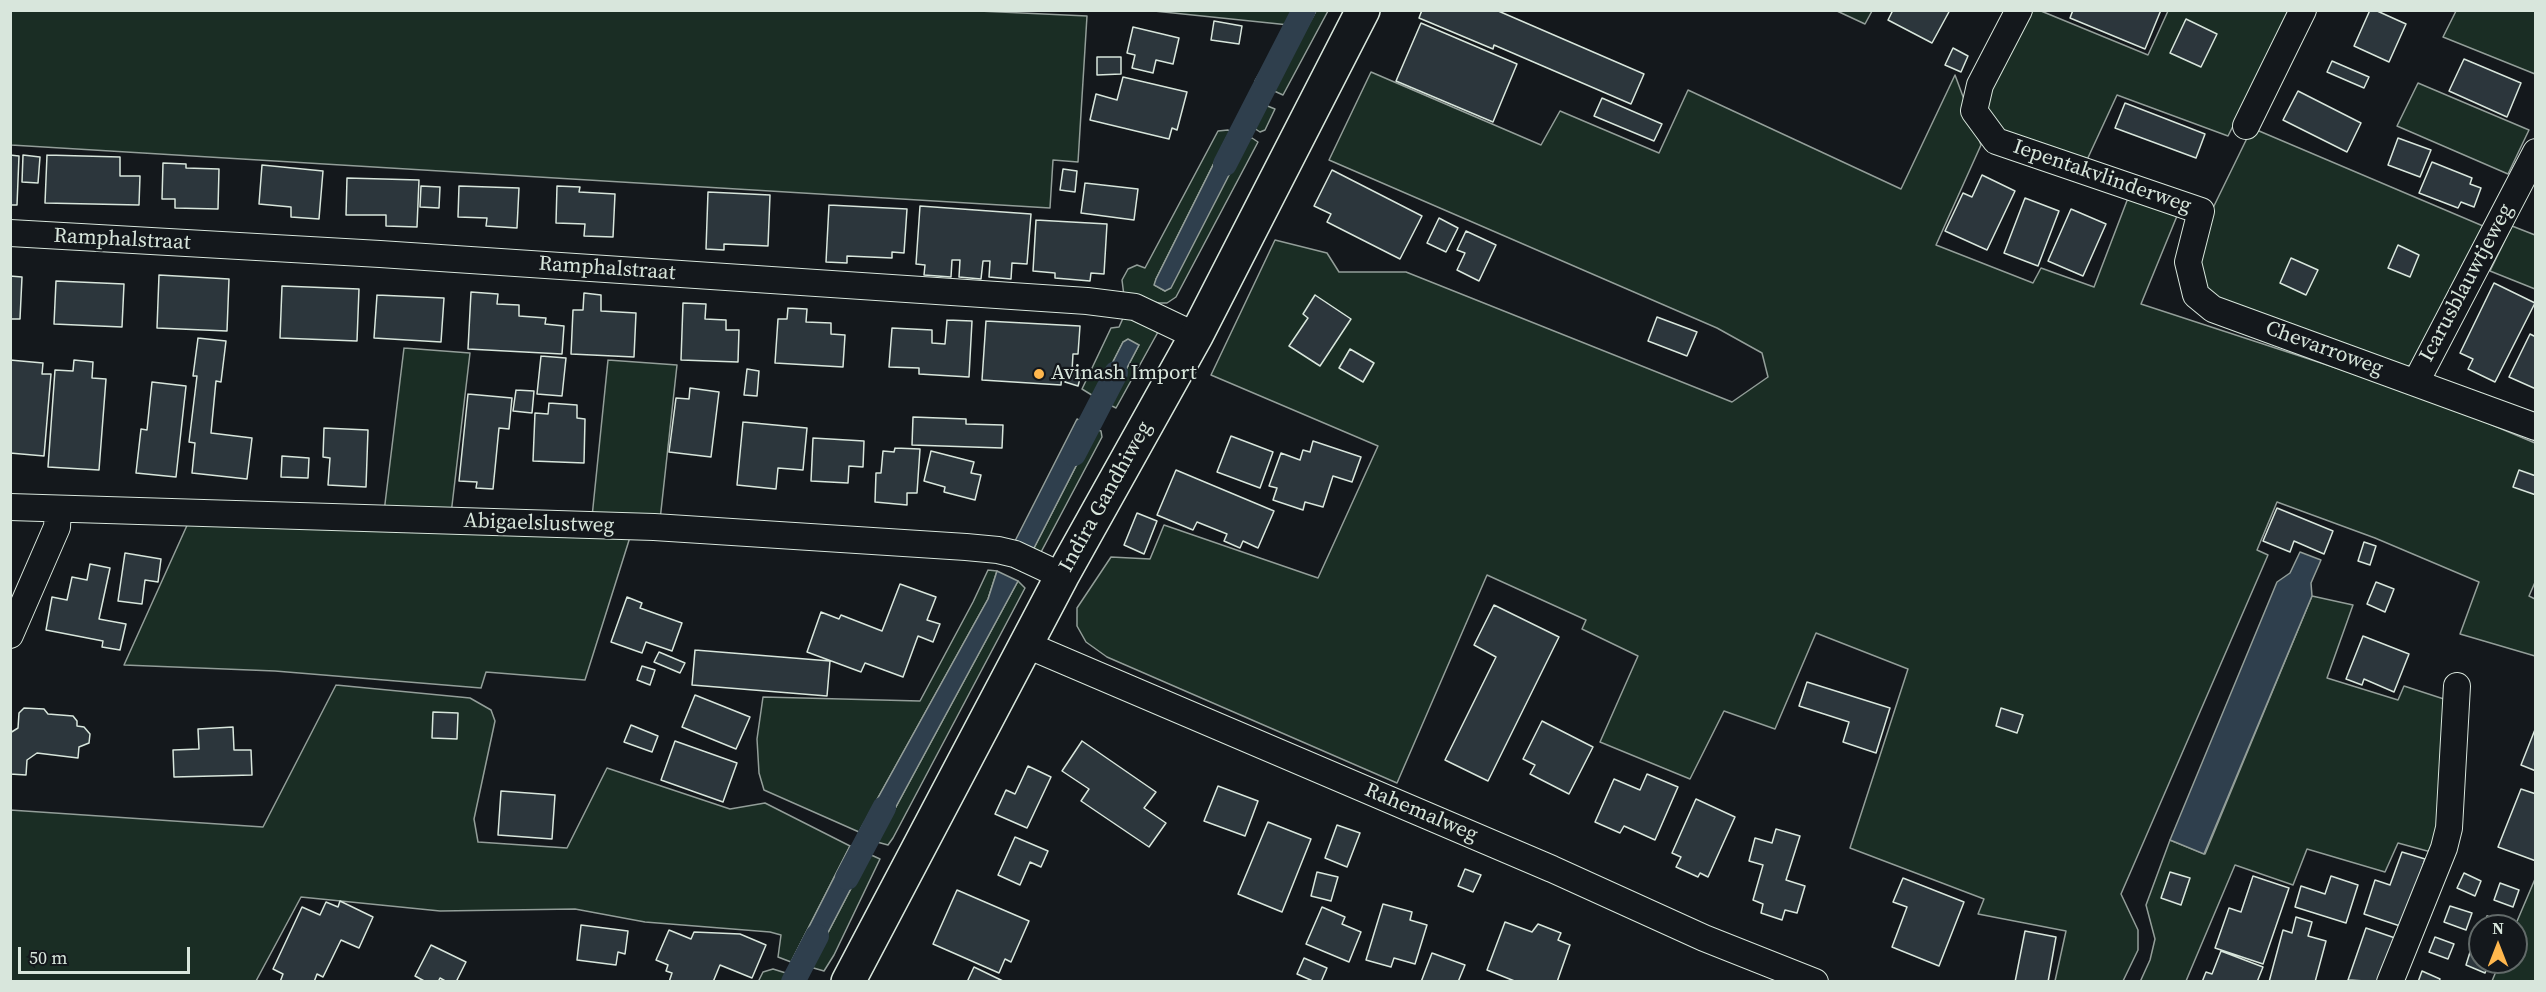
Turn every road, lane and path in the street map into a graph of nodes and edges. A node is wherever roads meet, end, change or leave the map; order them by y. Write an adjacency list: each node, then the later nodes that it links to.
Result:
1 (1363, 10): 8 (main road, Indira Gandhiweg)
2 (2019, 10): 6 (street, Iepentakvlinderweg)
3 (2303, 10): 4 (street)
4 (2246, 126)
5 (2535, 152): 9 (street, Icarusblauwtjeweg)
6 (2201, 211): 9 (street, Chevarroweg)
7 (10, 233): 8 (street, Ramphalstraat)
8 (1196, 336): 13 (main road, Indira Gandhiweg)
9 (2416, 382): 10 (street, Chevarroweg)
10 (2535, 427)
11 (10, 507): 12 (street, Abigaelslustweg)
12 (58, 509): 13 (street, Abigaelslustweg); 14 (street)
13 (1062, 576): 15 (main road, Indira Gandhiweg)
14 (10, 635)
15 (1027, 645): 17 (main road, Indira Gandhiweg); 18 (street, Rahemalweg)
16 (2457, 686): 19 (street)
17 (848, 981)
18 (1815, 981)
19 (2390, 981)

